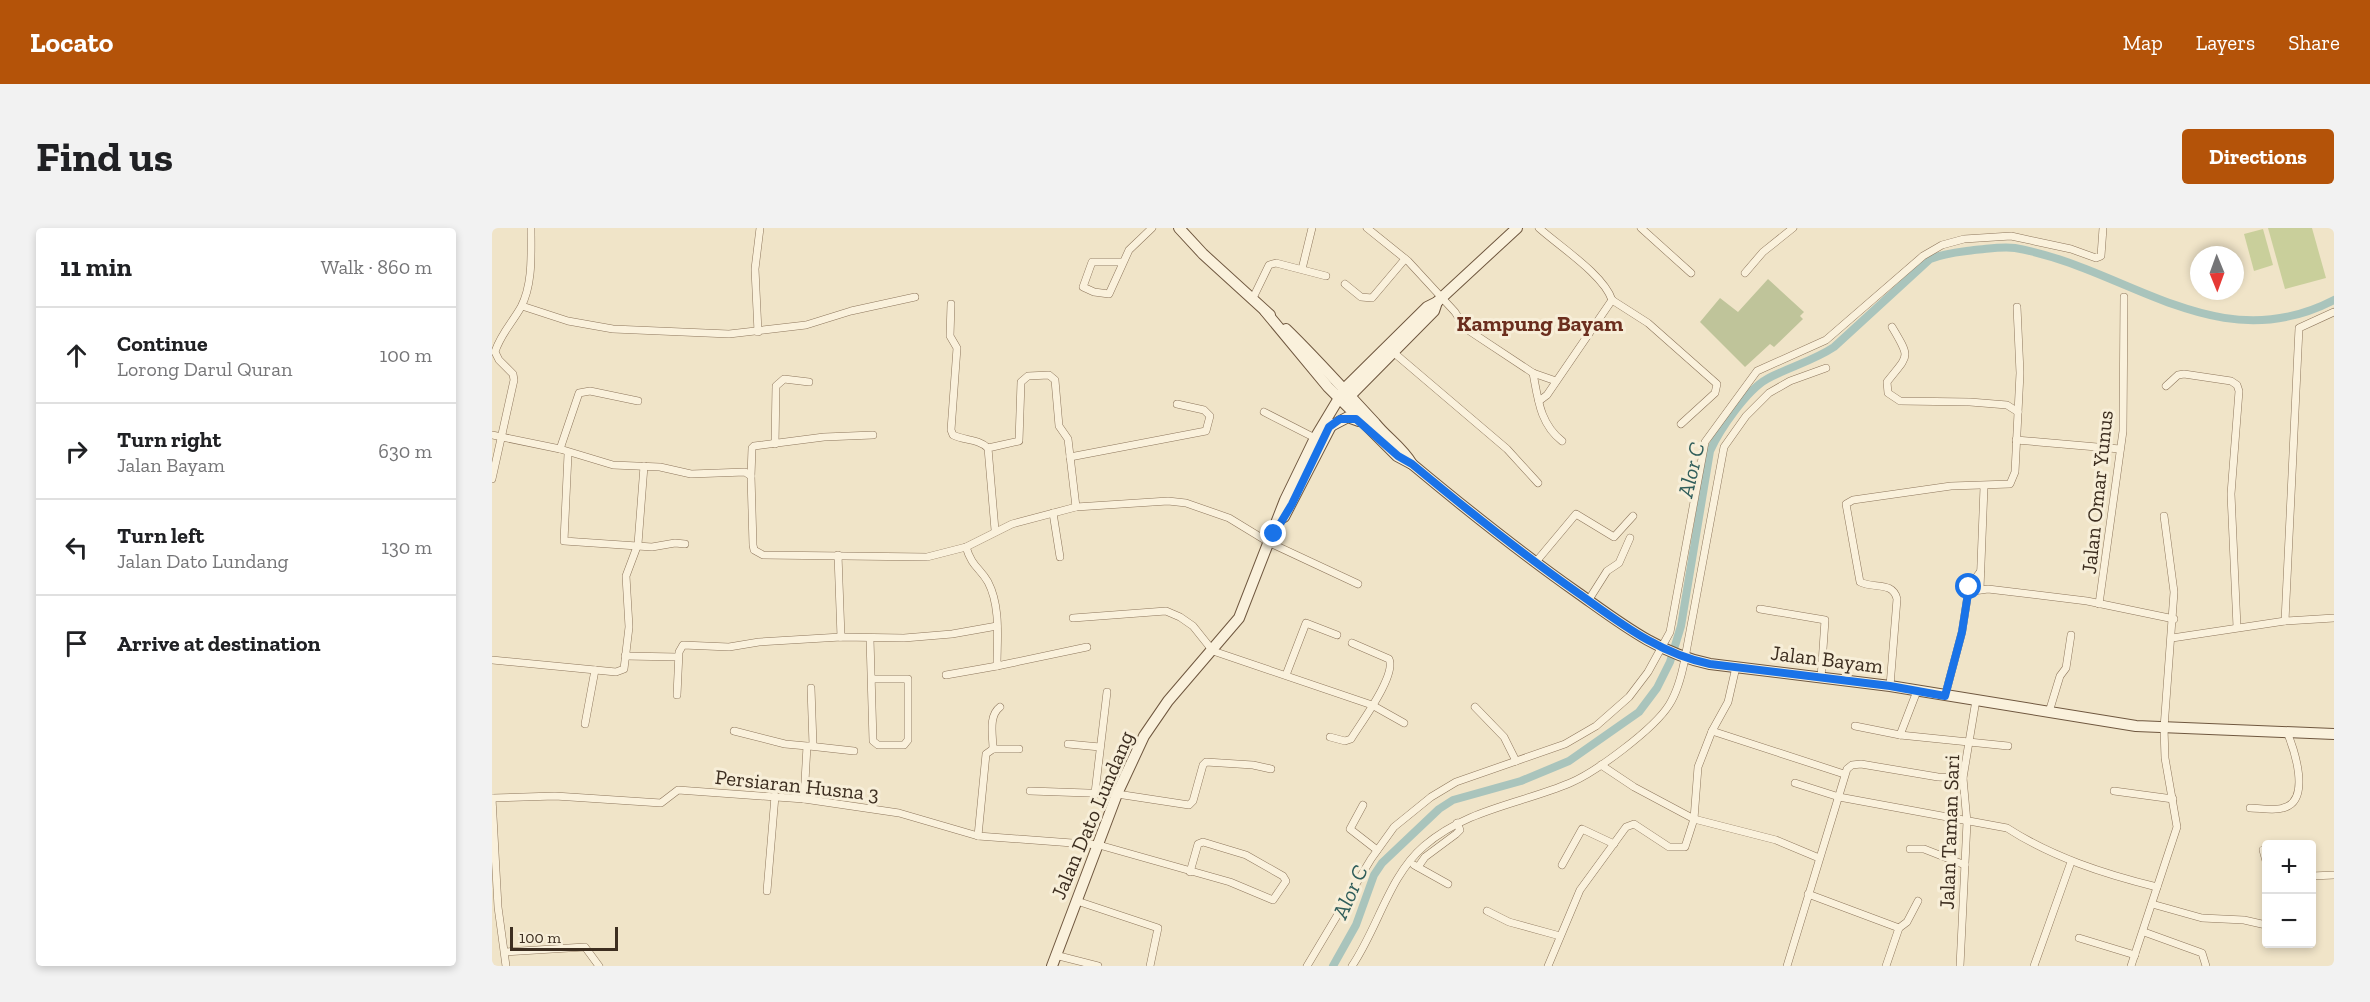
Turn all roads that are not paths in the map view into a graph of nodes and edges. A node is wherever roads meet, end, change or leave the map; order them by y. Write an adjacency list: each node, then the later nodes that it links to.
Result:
1 (531, 228): 27 (street)
2 (760, 228): 32 (street)
3 (1152, 228): 15 (street)
4 (1179, 228): 23 (main road)
5 (1312, 228): 16 (street)
6 (1366, 228): 14 (street)
7 (1517, 228): 24 (main road, Jalan Dato Lundang)
8 (1539, 228): 25 (street)
9 (1641, 228): 17 (street)
10 (1793, 228): 18 (street)
11 (1995, 228): 13 (street)
12 (2103, 228): 13 (street)
13 (1998, 236): 101 (street)
14 (1405, 259): 20 (street); 24 (street)
15 (1123, 262): 15 (street)
16 (1302, 269): 19 (street); 23 (street)
17 (1691, 273)
18 (1745, 273)
19 (1326, 276)
20 (1345, 284)
21 (915, 297): 32 (street)
22 (2124, 297): 60 (street, Jalan Omar Yunus)
23 (1252, 300): 29 (main road)
24 (1440, 300): 33 (main road, Jalan Dato Lundang); 36 (main road, Jalan Dato Lundang); 37 (street)
25 (1612, 300): 38 (street); 48 (street)
26 (951, 304): 58 (street)
27 (522, 306): 32 (street); 53 (street)
28 (2017, 308): 46 (street)
29 (1265, 311): 34 (main road); 41 (main road)
30 (2334, 312): 91 (street)
31 (1892, 327): 46 (street)
32 (758, 332)
33 (1393, 352): 36 (main road, Jalan Dato Lundang); 66 (street)
34 (1320, 362): 36 (main road); 42 (main road)
35 (1826, 368): 105 (street)
36 (1369, 370): 42 (main road, Jalan Dato Lundang); 50 (main road)
37 (1533, 374): 38 (street); 44 (street)
38 (1556, 381): 44 (street)
39 (808, 382): 57 (street)
40 (2166, 386): 93 (street)
41 (1328, 387): 42 (main road); 49 (main road)
42 (1345, 396): 49 (main road, Jalan Dato Lundang); 50 (main road, Jalan Bayam)
43 (638, 401): 59 (street)
44 (1539, 401): 56 (street)
45 (1177, 404): 62 (street)
46 (2018, 411): 55 (street)
47 (1264, 412): 54 (street)
48 (1681, 424)
49 (1326, 427): 50 (main road); 54 (main road, Jalan Dato Lundang); 73 (main road, Jalan Dato Lundang)
50 (1373, 428): 80 (main road, Jalan Bayam)
51 (492, 435): 53 (street)
52 (873, 435): 57 (street)
53 (501, 437): 59 (street); 65 (street)
54 (1315, 438): 73 (main road, Jalan Dato Lundang)
55 (2016, 440): 60 (street); 67 (street)
56 (1562, 441)
57 (775, 444): 64 (street)
58 (988, 447): 62 (street); 72 (street)
59 (560, 449): 61 (street)
60 (2120, 449): 86 (street, Jalan Omar Yunus)
61 (568, 454): 63 (street); 75 (street)
62 (1070, 457): 68 (street)
63 (644, 466): 64 (street); 75 (street)
64 (751, 476): 78 (street)
65 (492, 479)
66 (1538, 483)
67 (1984, 487): 81 (street); 114 (street)
68 (1076, 507): 69 (street); 73 (street)
69 (1053, 513): 72 (street); 79 (street)
70 (1634, 516): 80 (street)
71 (2164, 516): 90 (street)
72 (995, 530): 77 (street)
73 (1272, 538): 82 (street); 102 (main road, Jalan Dato Lundang)
74 (1630, 538): 85 (street)
75 (638, 544): 76 (street); 103 (street)
76 (685, 544)
77 (966, 548): 78 (street); 92 (street)
78 (838, 555): 96 (street)
79 (1060, 557)
80 (1534, 563): 85 (main road, Jalan Bayam)
81 (1980, 572): 83 (street); 84 (street)
82 (1358, 584)
83 (1980, 589): 84 (street); 86 (street)
84 (1968, 592): 119 (street)
85 (1588, 601): 101 (main road, Jalan Bayam)
86 (2099, 603): 90 (street)
87 (1760, 609): 112 (street)
88 (1073, 618): 102 (street)
89 (2334, 618): 91 (street)
90 (2174, 619): 97 (street)
91 (2285, 621): 93 (street)
92 (996, 626): 98 (street); 107 (street)
93 (2237, 627): 97 (street)
94 (1337, 635): 111 (street)
95 (2071, 635): 124 (street)
96 (841, 638): 98 (street); 104 (street)
97 (2172, 638): 128 (street)
98 (870, 639): 113 (street)
99 (1352, 643): 121 (street)
100 (1087, 647): 107 (street)
101 (1665, 649): 105 (main road, Jalan Bayam); 143 (street)
102 (1213, 651): 111 (street); 152 (main road, Jalan Dato Lundang)
103 (625, 656): 104 (street); 109 (street)
104 (678, 657): 118 (street)
105 (1683, 657): 108 (main road, Jalan Bayam); 144 (street)
106 (492, 660): 109 (street)
107 (997, 666): 110 (street)
108 (1736, 667): 112 (main road, Jalan Bayam); 130 (street)
109 (596, 670): 126 (street)
110 (946, 675)
111 (1286, 675): 121 (street)
112 (1821, 678): 114 (main road, Jalan Bayam)
113 (872, 679): 113 (street)
114 (1890, 686): 116 (main road, Jalan Bayam)
115 (811, 688): 137 (street)
116 (1917, 691): 119 (main road, Jalan Bayam); 133 (street)
117 (1107, 692): 139 (street)
118 (677, 695)
119 (1945, 696): 120 (main road, Jalan Bayam)
120 (1976, 700): 124 (main road, Jalan Bayam); 135 (street, Jalan Taman Sari)
121 (1372, 705): 125 (street); 134 (street)
122 (1000, 707): 140 (street)
123 (1475, 707): 143 (street)
124 (2049, 712): 128 (main road, Jalan Bayam)
125 (1404, 723)
126 (585, 724)
127 (1856, 726): 133 (street)
128 (2164, 728): 131 (main road, Jalan Bayam); 156 (street)
129 (734, 730): 137 (street)
130 (1712, 731): 146 (street); 160 (street)
131 (2287, 732): 132 (main road, Jalan Bayam); 159 (street)
132 (2334, 734)
133 (1900, 735): 135 (street)
134 (1330, 737)
135 (1969, 743): 138 (street); 147 (street, Jalan Taman Sari)
136 (1068, 744): 139 (street)
137 (810, 746): 142 (street); 157 (street)
138 (2008, 746)
139 (1100, 747): 151 (street)
140 (993, 749): 141 (street); 163 (street)
141 (1019, 749)
142 (854, 751)
143 (1516, 761): 167 (street)
144 (1600, 765): 160 (street); 162 (street)
145 (1270, 769): 152 (street)
146 (1844, 774): 147 (street); 154 (street)
147 (1963, 778): 161 (street, Jalan Taman Sari)
148 (1795, 783): 154 (street)
149 (1030, 791): 151 (street)
150 (2114, 791): 156 (street)
151 (1095, 793): 152 (street)
152 (1117, 794): 165 (main road, Jalan Dato Lundang)
153 (775, 796): 155 (street, Persiaran Husna 3); 157 (street, Persiaran Husna 3); 179 (street)
154 (1839, 797): 161 (street); 168 (street)
155 (492, 798): 190 (street)
156 (2173, 799): 178 (street)
157 (804, 800): 163 (street, Persiaran Husna 3)
158 (1363, 805): 167 (street)
159 (2250, 808)
160 (1694, 819): 164 (street); 168 (street)
161 (1967, 822): 170 (street); 172 (street, Jalan Taman Sari)
162 (1457, 823): 169 (street); 173 (street)
163 (978, 836): 165 (street, Persiaran Husna 3)
164 (1614, 844): 171 (street); 188 (street)
165 (1099, 845): 174 (street, Persiaran Husna 3); 181 (main road, Jalan Dato Lundang)
166 (1910, 849): 172 (street)
167 (1377, 850): 197 (street)
168 (1819, 858): 180 (street)
169 (1409, 862): 173 (street); 198 (street)
170 (2071, 862): 178 (street); 203 (street)
171 (1562, 865)
172 (1965, 865): 202 (street, Jalan Taman Sari)
173 (1418, 867): 177 (street)
174 (1190, 872): 174 (street, Persiaran Husna 3)
175 (2334, 875): 176 (street)
176 (2316, 876)
177 (1448, 884)
178 (2157, 887): 183 (street)
179 (767, 891)
180 (1808, 894): 186 (street); 200 (street)
181 (1077, 901): 192 (main road, Jalan Dato Lundang); 196 (street)
182 (1918, 901): 186 (street)
183 (2152, 904): 185 (street); 187 (street)
184 (1487, 911): 188 (street)
185 (2262, 924)
186 (1899, 928): 201 (street)
187 (2144, 932): 191 (street); 205 (street)
188 (1560, 936): 199 (street)
189 (2079, 938): 191 (street)
190 (505, 952): 193 (street); 194 (street)
191 (2135, 955): 204 (street)
192 (1054, 960): 195 (street)
193 (506, 966)
194 (599, 966)
195 (1098, 966)
196 (1150, 966)
197 (1307, 966)
198 (1353, 966)
199 (1548, 966)
200 (1787, 966)
201 (1886, 966)
202 (1960, 966)
203 (2034, 966)
204 (2131, 966)
205 (2206, 966)

